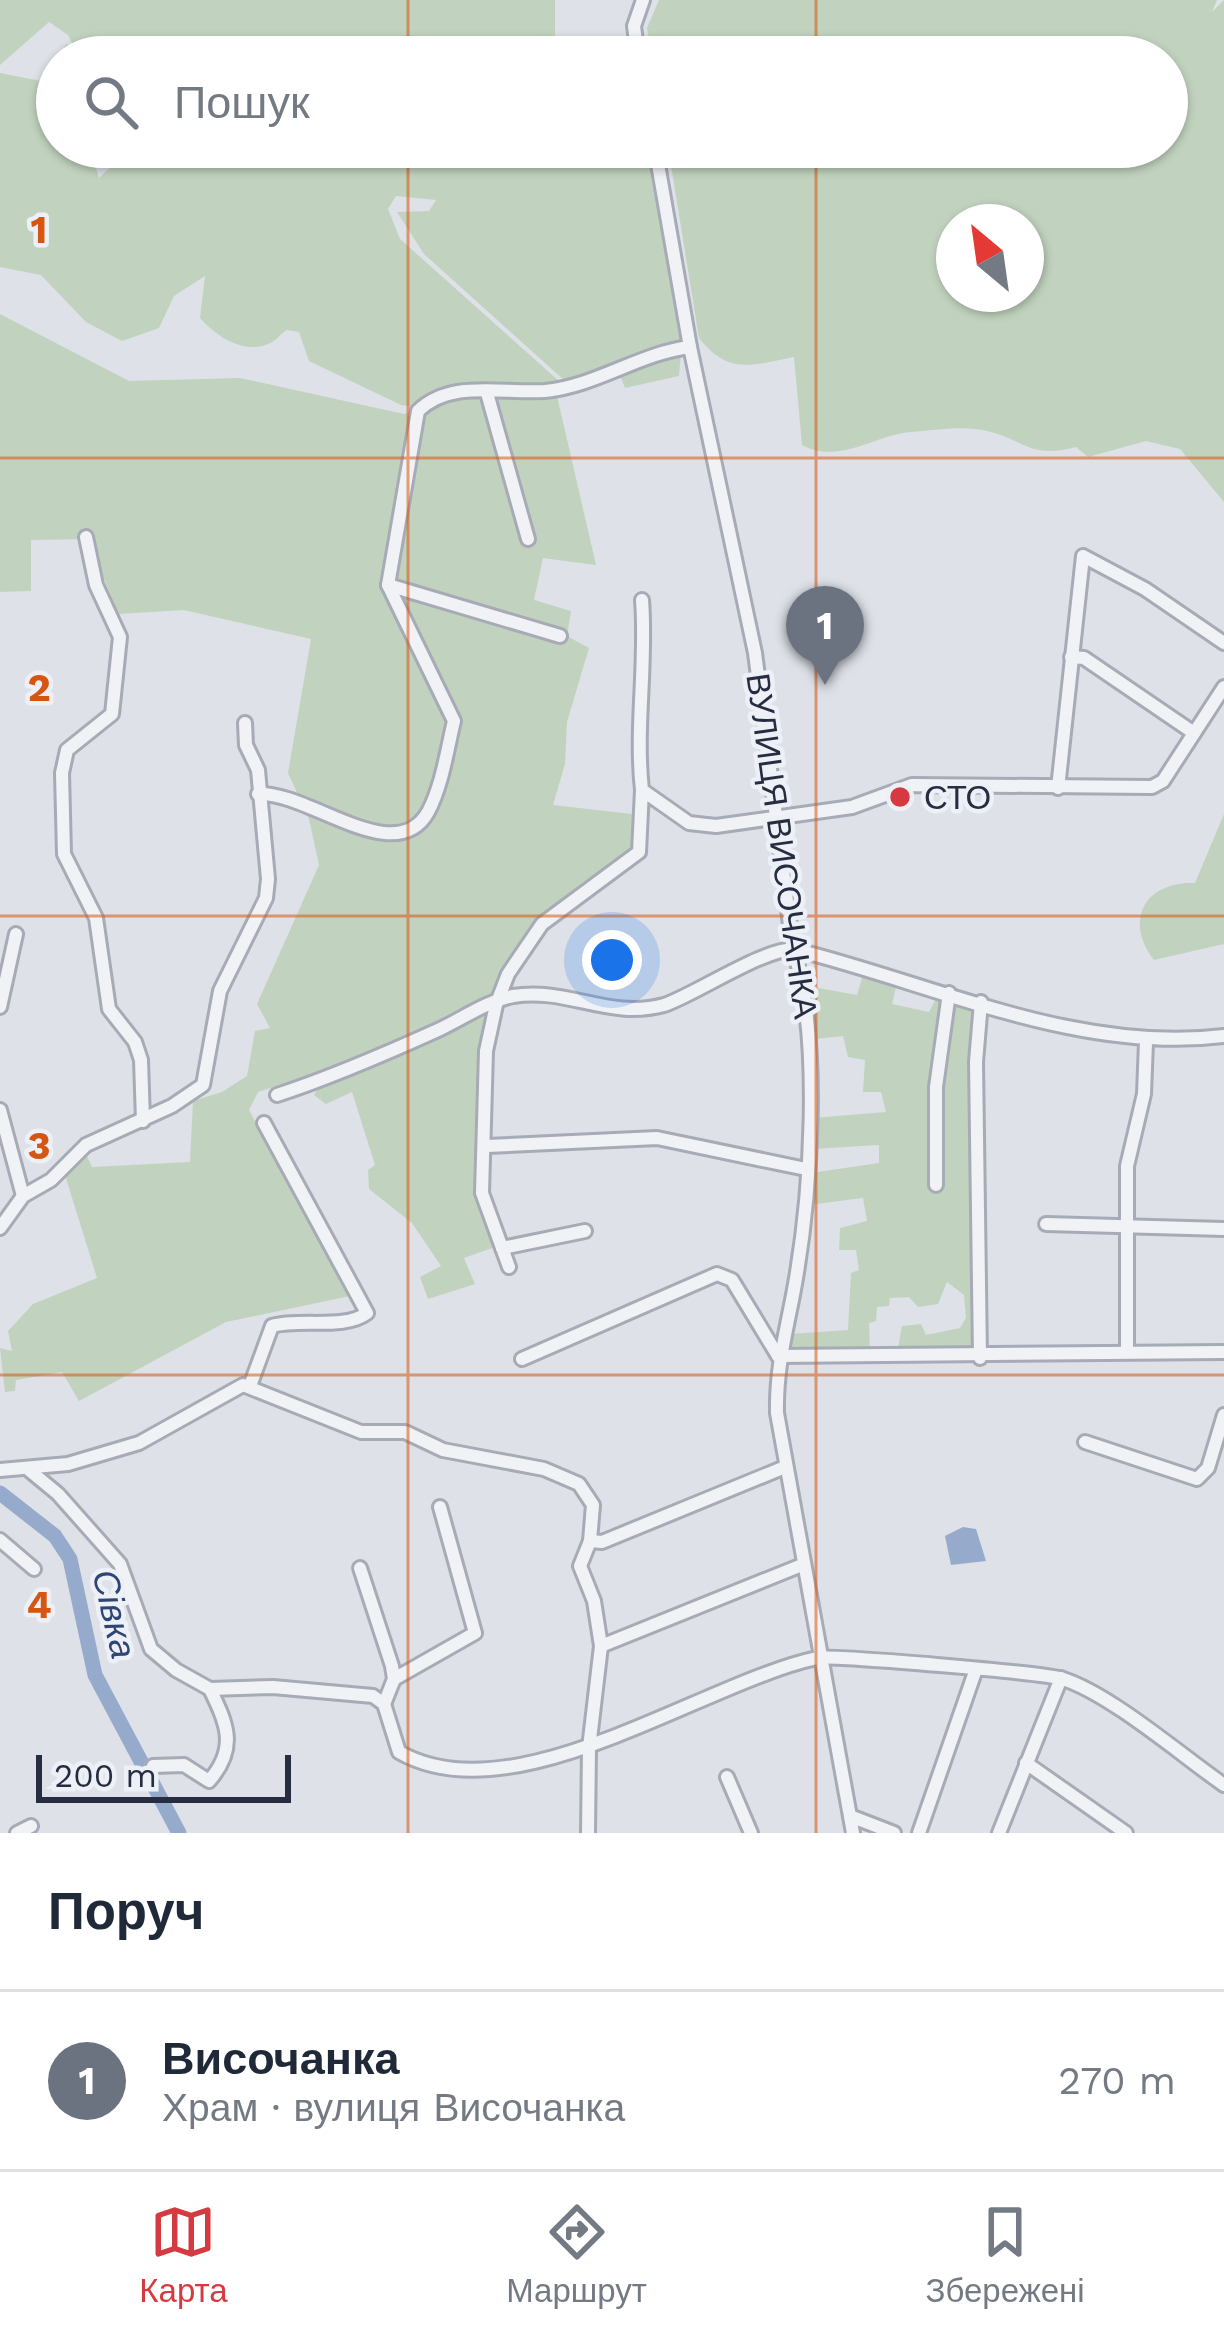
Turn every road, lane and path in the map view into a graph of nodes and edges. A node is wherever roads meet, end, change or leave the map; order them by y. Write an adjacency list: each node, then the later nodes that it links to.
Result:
1 (643, 0): 2 (street)
2 (635, 36)
3 (660, 168): 4 (street, ВУЛИЦЯ ВИСОЧАНКА)
4 (690, 347): 5 (street); 19 (street, ВУЛИЦЯ ВИСОЧАНКА)
5 (487, 393): 7 (street); 8 (street)
6 (86, 538): 30 (street)
7 (528, 539)
8 (388, 585): 10 (street); 18 (street)
9 (642, 600): 17 (street)
10 (560, 636)
11 (1224, 643): 12 (street)
12 (1071, 657): 15 (street); 16 (street)
13 (1224, 687): 15 (street)
14 (244, 723): 18 (street)
15 (1194, 733): 16 (street)
16 (1058, 788): 19 (street)
17 (642, 790): 19 (street); 23 (street)
18 (258, 794): 30 (street)
19 (778, 821): 21 (street, ВУЛИЦЯ ВИСОЧАНКА)
20 (16, 934): 25 (street)
21 (793, 948): 22 (street); 23 (street); 33 (street, ВУЛИЦЯ ВИСОЧАНКА)
22 (949, 993): 24 (street); 34 (street)
23 (500, 999): 28 (street); 32 (street)
24 (981, 1002): 27 (street); 46 (street)
25 (0, 1007)
26 (1224, 1036): 27 (street)
27 (1146, 1042): 37 (street)
28 (277, 1095)
29 (0, 1110): 35 (street)
30 (143, 1120): 35 (street)
31 (264, 1123): 48 (street)
32 (487, 1146): 33 (street); 41 (street)
33 (806, 1168): 45 (street, ВУЛИЦЯ ВИСОЧАНКА)
34 (936, 1185)
35 (23, 1196): 38 (street)
36 (1046, 1224): 37 (street)
37 (1127, 1226): 39 (street); 43 (street)
38 (0, 1228)
39 (1224, 1229)
40 (585, 1231): 41 (street)
41 (502, 1248): 42 (street)
42 (509, 1268)
43 (1127, 1351): 44 (street); 46 (street)
44 (1224, 1352)
45 (778, 1356): 46 (street); 47 (street); 51 (street, ВУЛИЦЯ ВИСОЧАНКА)
46 (980, 1358)
47 (522, 1359)
48 (250, 1386): 52 (street); 56 (street)
49 (1224, 1415): 50 (street)
50 (1085, 1442)
51 (785, 1467): 56 (street); 57 (street, ВУЛИЦЯ ВИСОЧАНКА)
52 (28, 1470): 53 (street); 65 (street)
53 (0, 1471)
54 (440, 1507): 64 (street)
55 (0, 1540): 59 (street)
56 (590, 1541): 60 (street)
57 (802, 1564): 60 (street); 61 (street, ВУЛИЦЯ ВИСОЧАНКА)
58 (360, 1568): 64 (street)
59 (34, 1569)
60 (601, 1646): 67 (street)
61 (820, 1657): 62 (street); 67 (street); 72 (street, ВУЛИЦЯ ВИСОЧАНКА)
62 (975, 1672): 63 (street); 79 (street)
63 (1061, 1678): 68 (street); 71 (street)
64 (394, 1679): 66 (street)
65 (210, 1689): 66 (street); 69 (street)
66 (384, 1704): 67 (street)
67 (589, 1748): 75 (street)
68 (1026, 1763): 80 (street); 81 (street)
69 (153, 1766)
70 (727, 1777): 76 (street)
71 (1224, 1785)
72 (850, 1816): 77 (street, ВУЛИЦЯ ВИСОЧАНКА); 78 (street)
73 (32, 1826): 74 (street)
74 (17, 1833)
75 (588, 1833)
76 (751, 1833)
77 (853, 1833)
78 (894, 1833)
79 (919, 1833)
80 (999, 1833)
81 (1126, 1833)

